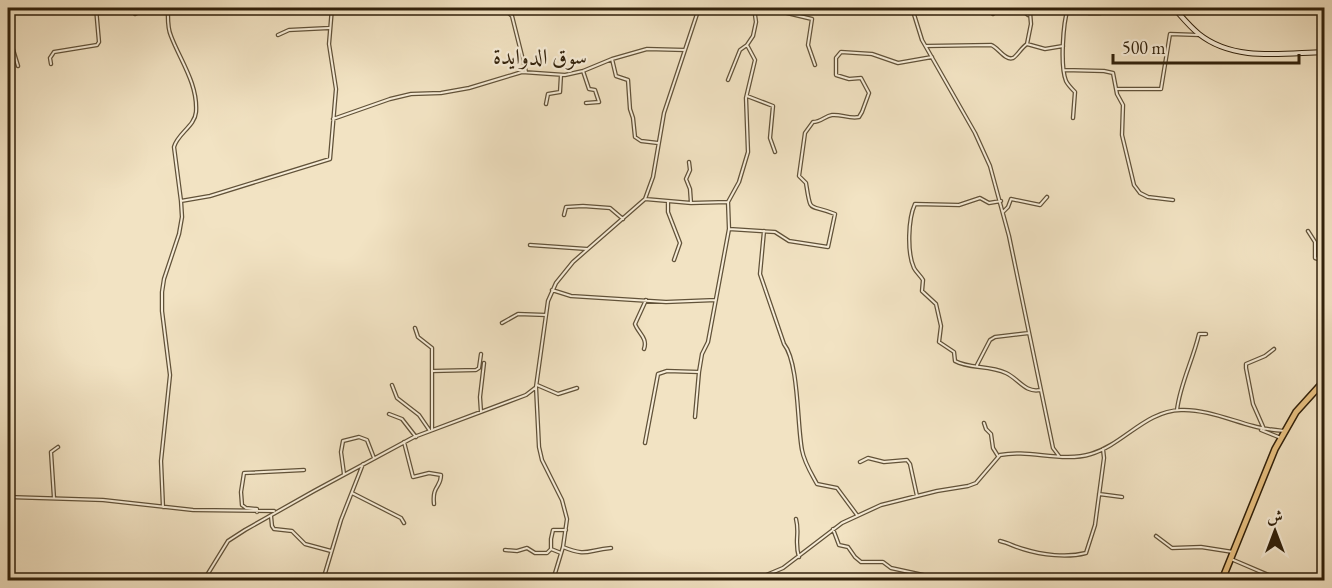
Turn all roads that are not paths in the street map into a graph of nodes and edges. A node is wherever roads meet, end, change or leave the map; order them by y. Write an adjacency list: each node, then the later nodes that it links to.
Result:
1 (96, 8): 32 (street)
2 (168, 8): 16 (street); 52 (street)
3 (332, 8): 19 (street)
4 (503, 8): 37 (street)
5 (699, 8): 28 (street)
6 (754, 8): 25 (street)
7 (786, 8): 33 (street)
8 (912, 8): 26 (street)
9 (990, 8): 17 (street)
10 (1019, 8): 18 (street)
11 (1032, 8): 18 (street)
12 (1069, 8): 13 (street); 27 (street)
13 (1103, 8)
14 (1174, 8): 22 (street)
15 (1320, 8): 23 (street)
16 (135, 14)
17 (993, 14)
18 (1030, 16): 24 (street)
19 (329, 28): 21 (street); 45 (street)
20 (8, 33): 34 (street)
21 (278, 35)
22 (1200, 35): 29 (street); 40 (street)
23 (1324, 36)
24 (1028, 44): 26 (street); 27 (street)
25 (747, 45): 39 (street); 41 (street)
26 (926, 46): 30 (street)
27 (1063, 46): 35 (street)
28 (685, 50): 31 (street); 46 (street)
29 (1324, 52)
30 (932, 57): 53 (street); 61 (street)
31 (612, 59): 36 (street); 46 (street)
32 (51, 64)
33 (815, 65)
34 (18, 66)
35 (1064, 70): 40 (street); 44 (street)
36 (584, 71): 38 (street); 42 (street)
37 (526, 72): 38 (street); 45 (street)
38 (561, 75): 43 (street)
39 (728, 80)
40 (1116, 89): 51 (street)
41 (747, 96): 47 (street); 55 (street)
42 (586, 103)
43 (546, 104)
44 (1073, 118)
45 (333, 120): 52 (street)
46 (658, 143): 50 (street)
47 (775, 152)
48 (689, 162): 56 (street)
49 (1047, 197): 57 (street)
50 (645, 199): 54 (street); 59 (street)
51 (1173, 200)
52 (182, 201): 120 (street)
53 (1001, 201): 57 (street); 79 (street)
54 (668, 202): 56 (street); 65 (street)
55 (728, 202): 56 (street); 60 (street)
56 (691, 203)
57 (1003, 212): 73 (street)
58 (564, 214): 59 (street)
59 (622, 219): 64 (street)
60 (729, 229): 61 (street); 68 (street)
61 (764, 231): 124 (street)
62 (1308, 231): 66 (street)
63 (530, 244): 64 (street)
64 (587, 249): 67 (street)
65 (674, 260)
66 (1324, 261)
67 (552, 290): 69 (street); 70 (street)
68 (716, 299): 69 (street); 81 (street)
69 (646, 300): 75 (street)
70 (546, 315): 71 (street); 84 (street)
71 (502, 323)
72 (415, 328): 80 (street)
73 (1029, 333): 79 (street); 87 (street)
74 (1206, 334): 89 (street)
75 (645, 349)
76 (1274, 349): 95 (street)
77 (481, 354): 80 (street)
78 (484, 363): 90 (street)
79 (977, 365): 87 (street)
80 (433, 371): 96 (street)
81 (699, 372): 92 (street); 101 (street)
82 (1324, 381): 86 (highway)
83 (392, 385): 96 (street)
84 (537, 386): 85 (street); 90 (street); 128 (street)
85 (577, 387)
86 (1317, 388): 88 (street); 97 (highway)
87 (1041, 389): 103 (street)
88 (1324, 400)
89 (1177, 410): 94 (street); 104 (street)
90 (481, 412): 96 (street)
91 (389, 414): 98 (street)
92 (695, 417)
93 (984, 423): 105 (street)
94 (1256, 427): 95 (street); 99 (street)
95 (1264, 429): 97 (street)
96 (431, 431): 98 (street)
97 (1284, 431): 99 (highway)
98 (416, 436): 100 (street)
99 (1281, 438): 136 (highway)
100 (404, 442): 108 (street); 119 (street)
101 (645, 443)
102 (58, 447): 118 (street)
103 (1053, 448): 106 (street); 107 (street)
104 (1103, 449): 107 (street); 114 (street)
105 (998, 456): 106 (street); 115 (street)
106 (1049, 456): 107 (street)
107 (1059, 456)
108 (374, 458): 110 (street); 112 (street)
109 (860, 462): 115 (street)
110 (363, 464): 112 (street); 113 (street)
111 (304, 470): 122 (street)
112 (344, 474): 121 (street)
113 (352, 493): 126 (street); 135 (street)
114 (1099, 494): 117 (street); 130 (street)
115 (917, 496): 124 (street)
116 (8, 497): 118 (street)
117 (1122, 497)
118 (54, 498): 120 (street)
119 (434, 504)
120 (163, 507): 122 (street)
121 (277, 511): 122 (street); 123 (street)
122 (257, 512)
123 (272, 514): 135 (street); 141 (street)
124 (857, 515): 127 (street)
125 (796, 519): 138 (street)
126 (404, 523)
127 (833, 529): 138 (street); 146 (street)
128 (566, 530): 131 (street); 132 (street)
129 (1156, 536): 136 (street)
130 (1000, 541)
131 (563, 547): 133 (street); 137 (street)
132 (551, 549): 134 (street); 137 (street)
133 (610, 549)
134 (505, 550)
135 (331, 551): 142 (street)
136 (1233, 552): 139 (highway)
137 (561, 553): 143 (street)
138 (799, 557): 140 (street)
139 (1231, 559): 147 (highway); 148 (street)
140 (764, 576): 144 (street); 145 (street)
141 (204, 580)
142 (323, 580)
143 (553, 580)
144 (743, 580)
145 (764, 580)
146 (946, 580)
147 (1222, 580)
148 (1280, 580)

